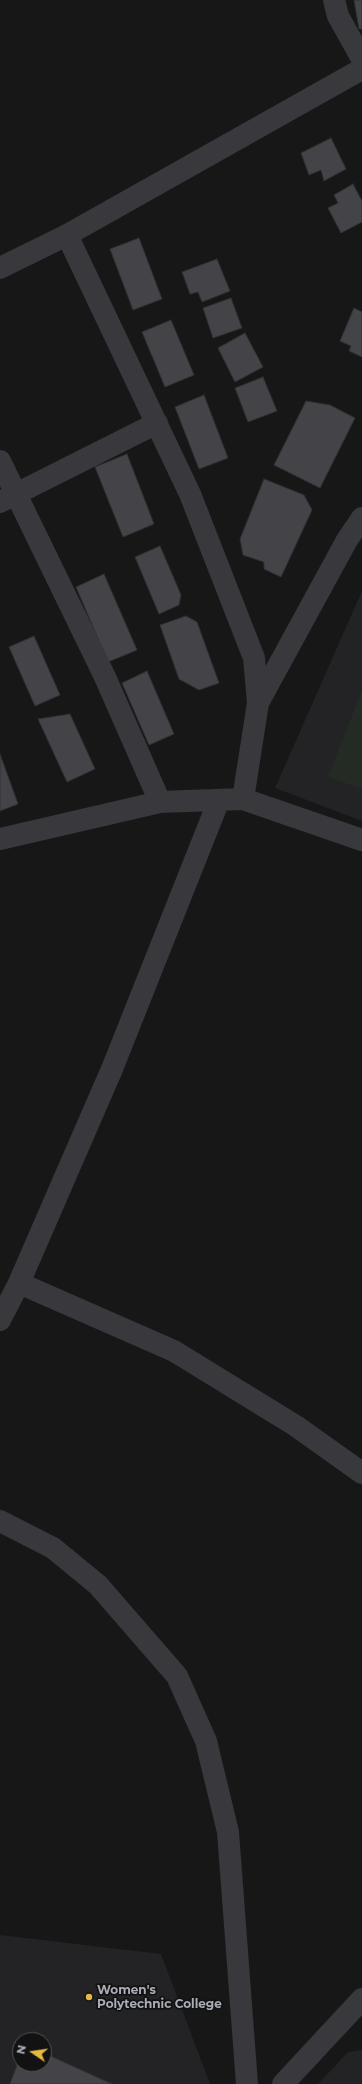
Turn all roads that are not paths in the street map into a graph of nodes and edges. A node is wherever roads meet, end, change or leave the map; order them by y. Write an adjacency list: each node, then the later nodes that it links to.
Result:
1 (334, 0): 2 (street)
2 (362, 59)
3 (362, 69): 4 (street)
4 (67, 235): 5 (street); 6 (street)
5 (0, 268)
6 (158, 423): 8 (street); 10 (street)
7 (0, 461): 8 (street)
8 (8, 498): 13 (street)
9 (362, 518): 10 (street)
10 (258, 703): 11 (street)
11 (243, 799): 12 (street); 15 (street)
12 (219, 800): 13 (street); 16 (street)
13 (160, 802): 14 (street)
14 (0, 839)
15 (362, 840)
16 (19, 1282): 17 (street); 18 (street)
17 (0, 1320)
18 (362, 1473)
19 (0, 1521): 21 (street)
20 (362, 1999): 22 (street)
21 (247, 2084)
22 (283, 2084)

